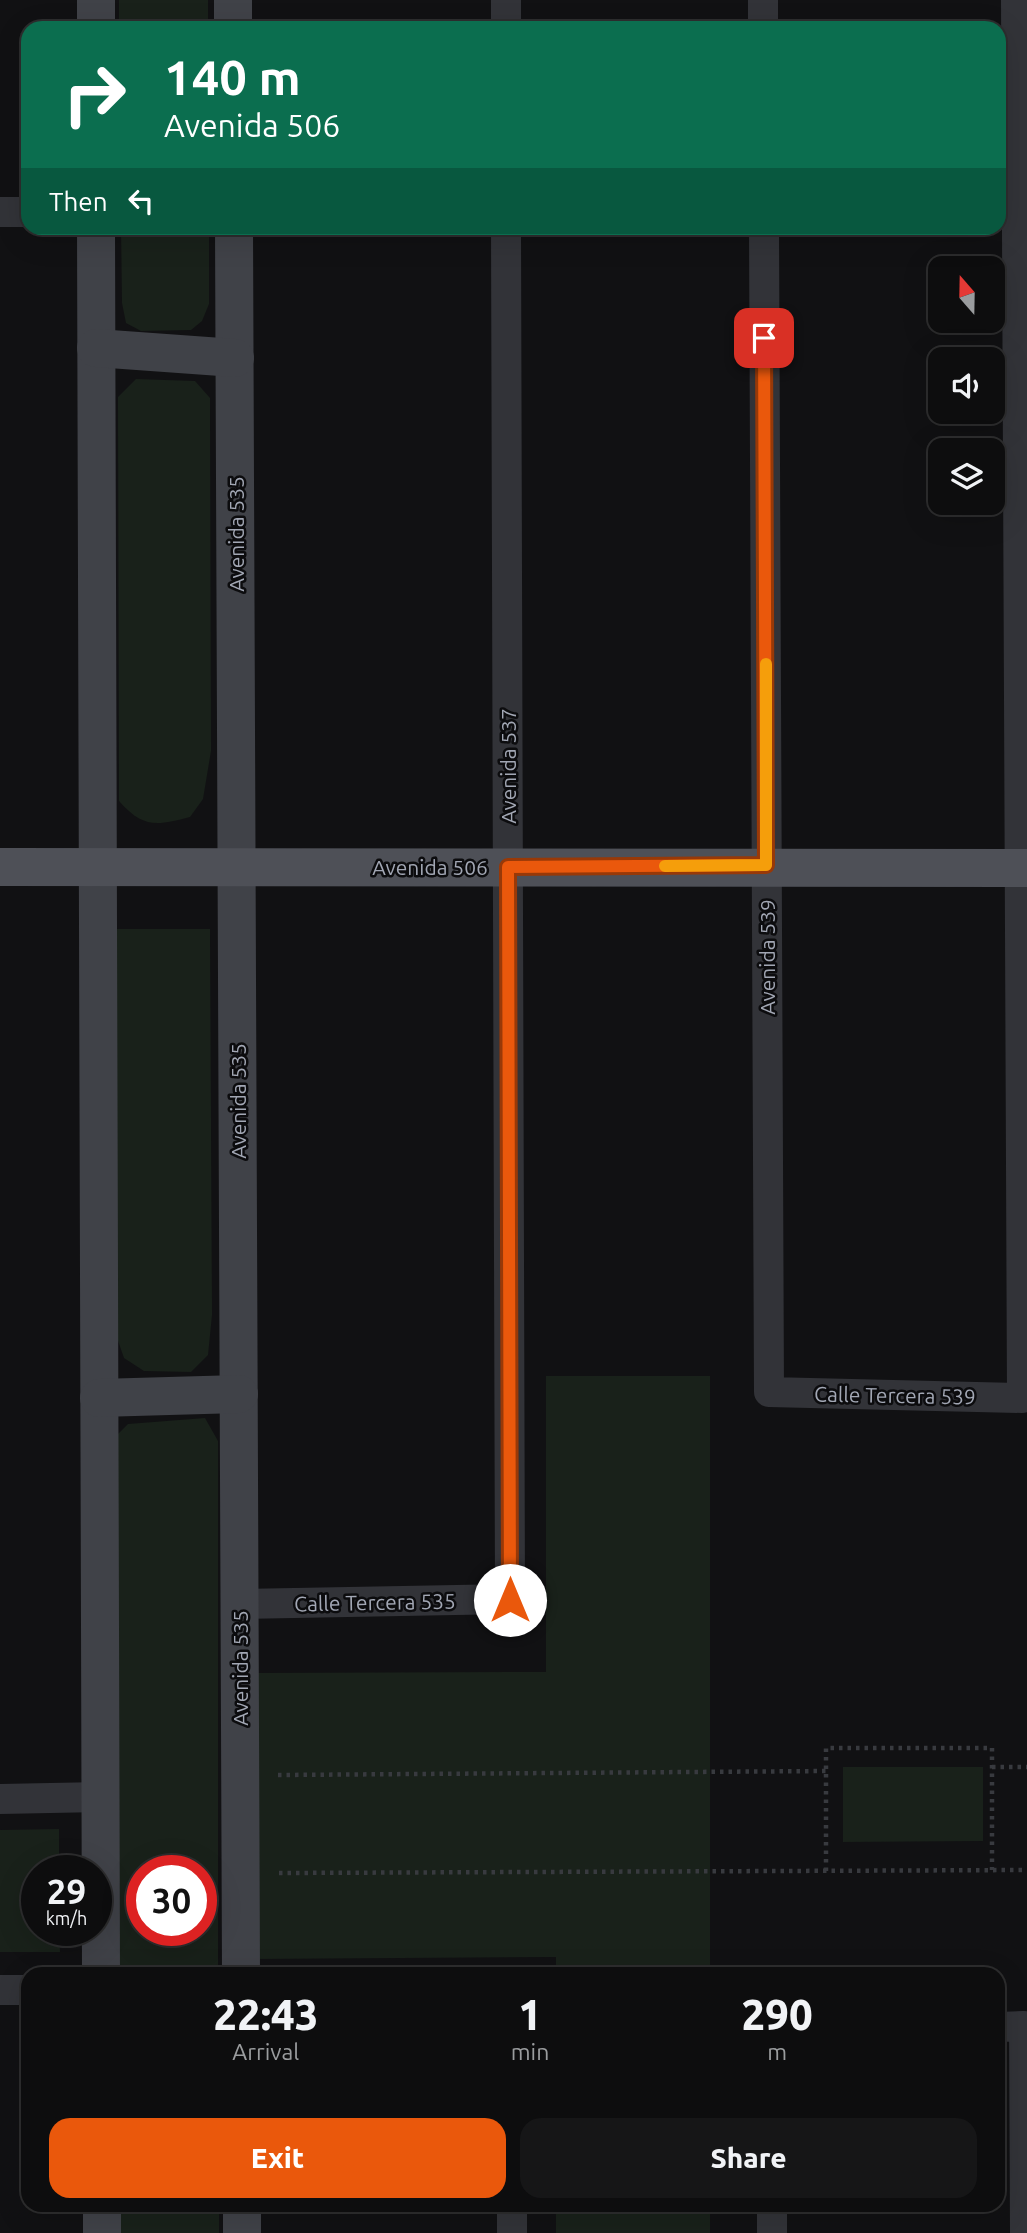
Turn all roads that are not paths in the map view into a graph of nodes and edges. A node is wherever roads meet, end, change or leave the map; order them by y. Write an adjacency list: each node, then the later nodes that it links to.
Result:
1 (96, 0): 6 (street)
2 (233, 0): 7 (street)
3 (506, 0): 8 (street)
4 (763, 0): 9 (street)
5 (1016, 0): 10 (street)
6 (96, 21)
7 (233, 21)
8 (506, 21)
9 (763, 21)
10 (1008, 209): 24 (street)
11 (0, 212): 12 (street)
12 (21, 212)
13 (96, 235): 17 (street)
14 (234, 235): 18 (street, Avenida 535)
15 (506, 235): 23 (street, Avenida 537)
16 (764, 235): 19 (street, Avenida 539)
17 (96, 348): 18 (street); 20 (street)
18 (235, 358): 21 (street, Avenida 535)
19 (766, 865): 23 (main road, Avenida 506); 24 (main road, Avenida 506); 25 (street, Avenida 539)
20 (98, 866): 21 (main road, Avenida 506); 22 (main road, Avenida 506); 27 (street)
21 (237, 866): 23 (main road, Avenida 506); 26 (street, Avenida 535)
22 (0, 867)
23 (508, 867): 28 (street, Avenida 537)
24 (1023, 868): 25 (street, Calle Tercera 539)
25 (769, 1392)
26 (239, 1394): 27 (street); 29 (street, Avenida 535)
27 (99, 1398): 30 (street)
28 (510, 1600): 29 (street, Calle Tercera 535)
29 (240, 1604): 33 (street, Avenida 535)
30 (101, 1797): 31 (street); 32 (street)
31 (0, 1799)
32 (101, 1967)
33 (241, 1967)
34 (0, 1990): 35 (street)
35 (21, 1990)
36 (1011, 2027): 45 (street)
37 (102, 2212): 41 (street)
38 (242, 2212): 42 (street)
39 (512, 2212): 43 (street)
40 (772, 2212): 44 (street)
41 (102, 2233)
42 (242, 2233)
43 (512, 2233)
44 (772, 2233)
45 (1025, 2233)

